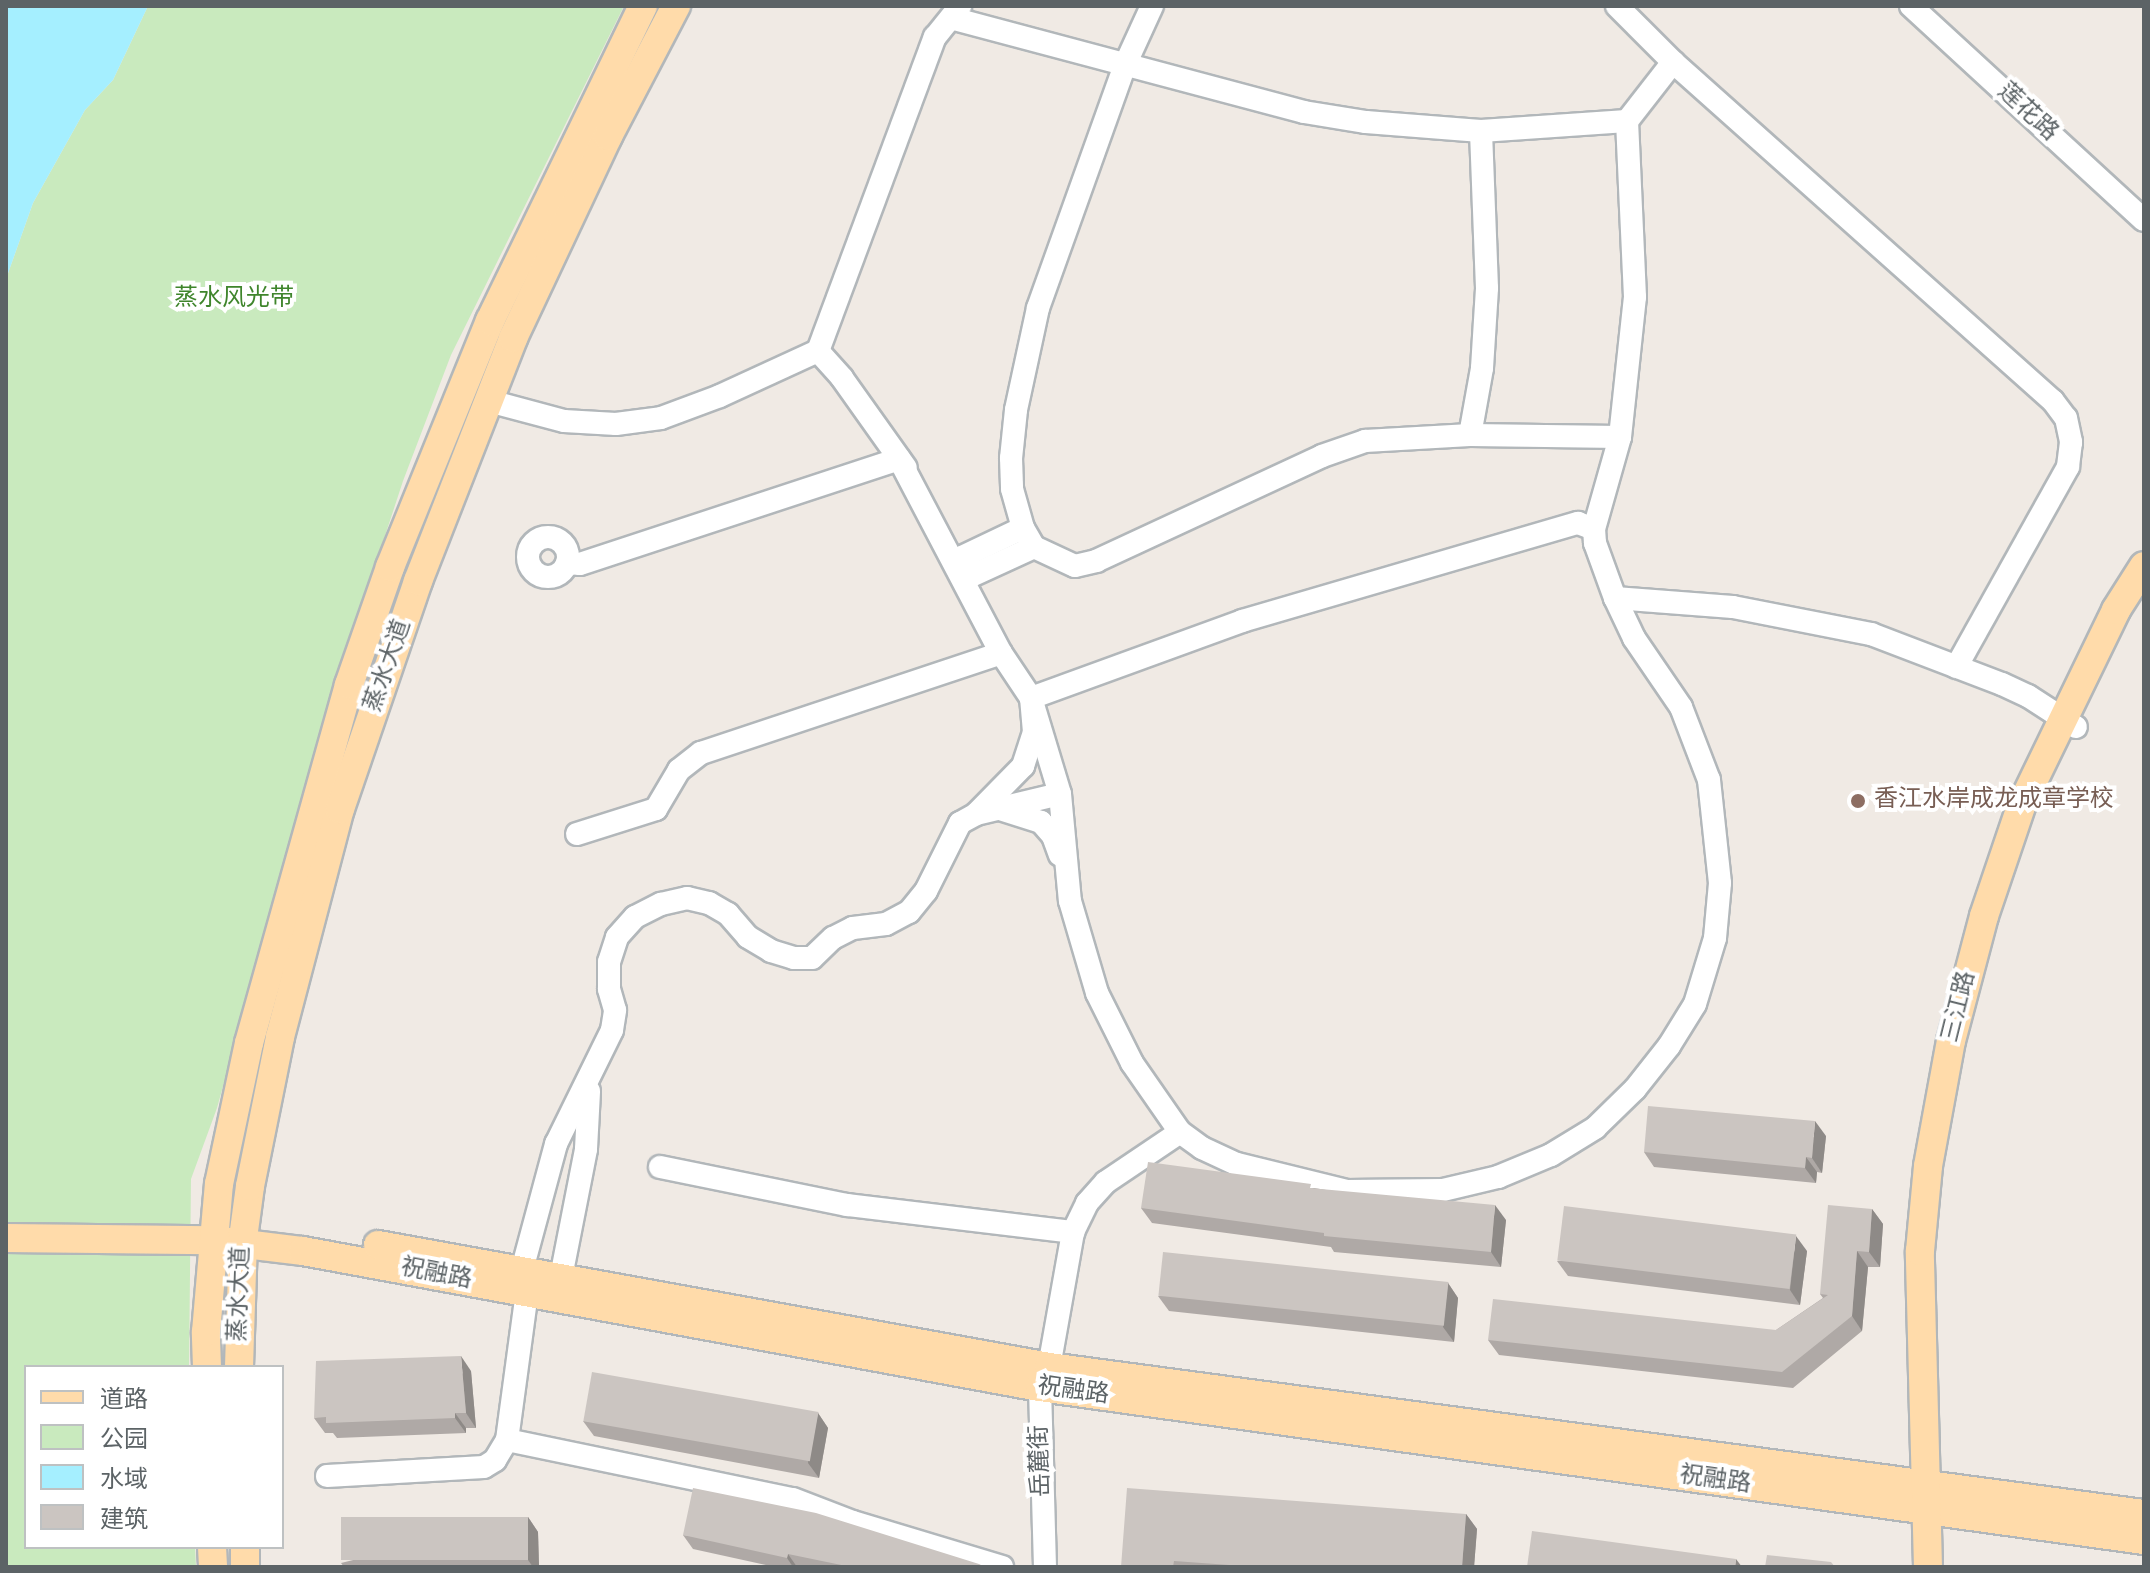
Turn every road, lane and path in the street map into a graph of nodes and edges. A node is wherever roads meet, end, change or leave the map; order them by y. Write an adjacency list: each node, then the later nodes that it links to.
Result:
1 (643, 6): 41 (main road, 蒸水大道)
2 (676, 6): 15 (main road, 蒸水大道)
3 (1152, 6): 9 (street)
4 (1617, 6): 8 (street)
5 (1911, 6): 13 (street, 莲花路)
6 (1931, 6): 12 (street, 莲花路)
7 (955, 12): 9 (street); 14 (street)
8 (1673, 62): 10 (street); 27 (street)
9 (1125, 65): 11 (street); 20 (street)
10 (1627, 121): 11 (street); 17 (street)
11 (1481, 131): 16 (street)
12 (2144, 201)
13 (2144, 220)
14 (818, 351): 15 (street); 18 (street)
15 (489, 401): 42 (main road, 蒸水大道)
16 (1470, 435): 17 (street); 20 (street)
17 (1620, 437): 19 (street)
18 (899, 459): 21 (street); 23 (street)
19 (1594, 529): 25 (street); 28 (street)
20 (1028, 538): 23 (street)
21 (567, 563)
22 (2144, 566): 29 (main road, 三江路)
23 (964, 568): 26 (street)
24 (2144, 597): 29 (main road, 三江路)
25 (1615, 598): 27 (street); 37 (street)
26 (1001, 653): 28 (street); 34 (street)
27 (1956, 667): 29 (street)
28 (1031, 698): 30 (street); 33 (street)
29 (2066, 724): 51 (main road, 三江路)
30 (1048, 749): 31 (street); 33 (street)
31 (1060, 794): 32 (street); 35 (street)
32 (999, 808): 33 (street); 35 (street)
33 (976, 814): 36 (street)
34 (577, 834)
35 (1066, 871): 37 (street)
36 (589, 1082): 44 (street); 45 (street)
37 (1180, 1132): 40 (street)
38 (660, 1167): 40 (street)
39 (6, 1227): 41 (main road, 祝融路)
40 (1073, 1232): 48 (street)
41 (213, 1233): 42 (main road, 祝融路); 43 (main road, 祝融路); 46 (main road, 蒸水大道)
42 (243, 1236): 45 (main road, 祝融路); 47 (main road, 蒸水大道)
43 (6, 1238)
44 (561, 1277): 45 (main road, 祝融路); 48 (main road, 祝融路)
45 (525, 1281): 48 (main road, 祝融路); 49 (street)
46 (207, 1365)
47 (239, 1365)
48 (1047, 1381): 51 (main road, 祝融路); 55 (street, 岳麓街); 56 (street, 岳麓街)
49 (507, 1440): 50 (street); 54 (street)
50 (327, 1476)
51 (1934, 1498): 52 (main road, 祝融路); 53 (main road, 祝融路); 57 (main road); 58 (main road)
52 (2144, 1514)
53 (2144, 1540)
54 (1002, 1567)
55 (1045, 1567)
56 (1057, 1567)
57 (1928, 1567)
58 (1944, 1567)

